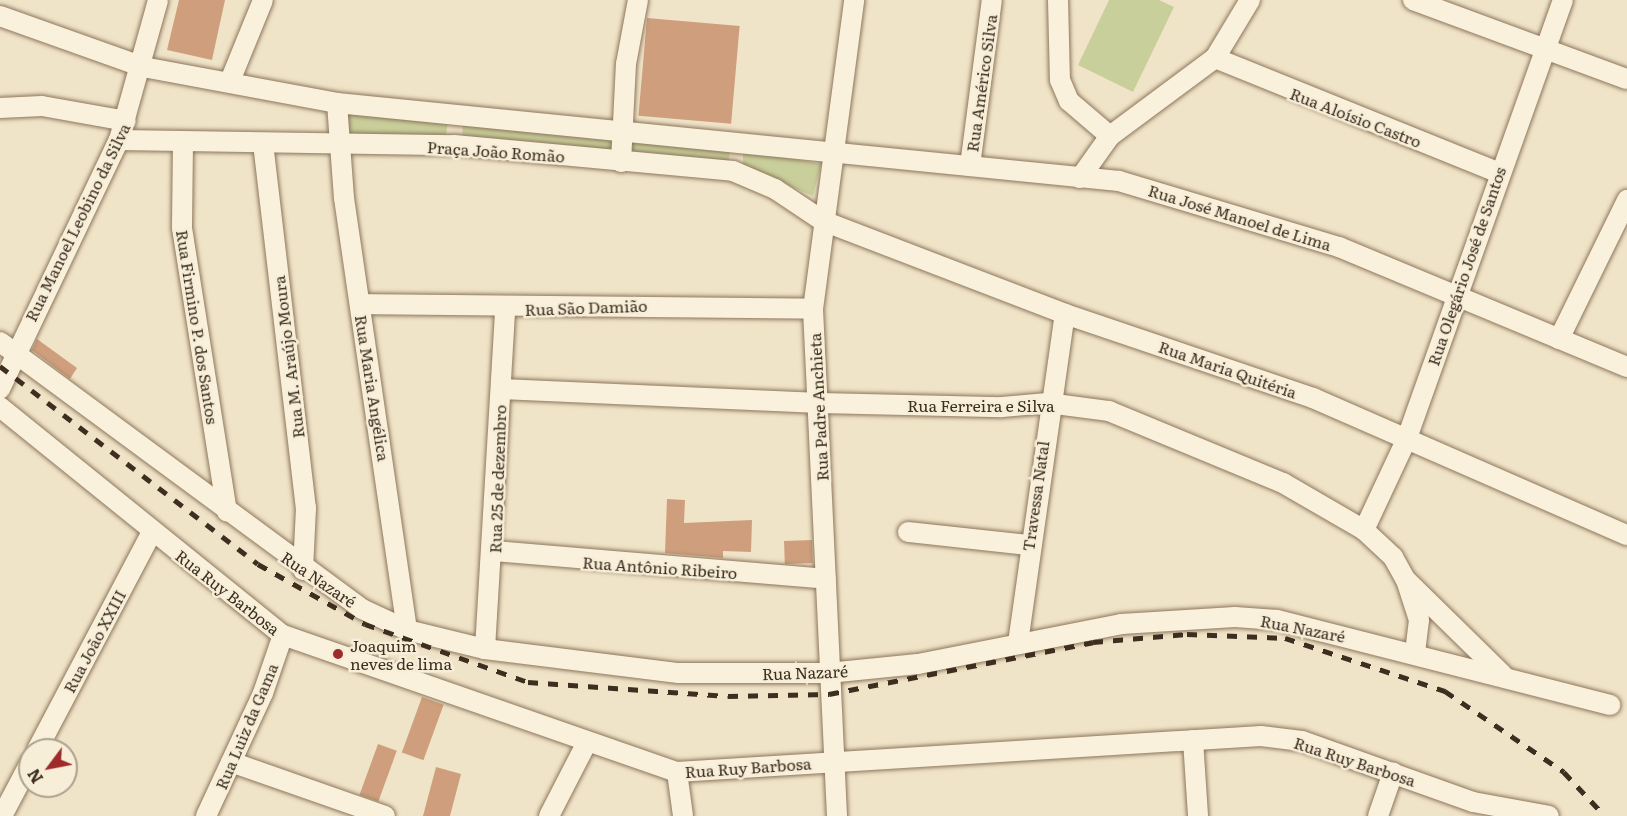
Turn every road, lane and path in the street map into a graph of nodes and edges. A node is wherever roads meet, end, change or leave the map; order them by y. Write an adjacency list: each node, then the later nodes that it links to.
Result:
1 (158, 0): 13 (street, Rua Manoel Leobino da Silva)
2 (263, 0): 15 (street)
3 (638, 0): 20 (street)
4 (854, 0): 28 (street, Rua Padre Anchieta)
5 (992, 0): 30 (street, Rua Américo Silva)
6 (1058, 0): 21 (street)
7 (1250, 0): 12 (street)
8 (1413, 0): 11 (street)
9 (1563, 0): 11 (street, Rua Olegário José de Santos)
10 (6, 11): 13 (street, Praça João Romão)
11 (1545, 47): 14 (street); 32 (street, Rua Olegário José de Santos)
12 (1215, 58): 21 (street); 32 (street, Rua Aloísio Castro)
13 (143, 67): 15 (street, Praça João Romão); 19 (street, Rua Manoel Leobino da Silva)
14 (1627, 80)
15 (230, 81): 16 (street, Praça João Romão)
16 (337, 103): 18 (street, Praça João Romão); 27 (street, Rua Maria Angélica)
17 (0, 108): 19 (street)
18 (459, 116): 20 (street, Praça João Romão); 26 (street)
19 (126, 121): 22 (street, Rua Manoel Leobino da Silva)
20 (621, 130): 23 (street, Praça João Romão); 29 (street)
21 (1110, 136): 33 (street)
22 (119, 140): 24 (street, Praça João Romão); 42 (street, Rua Manoel Leobino da Silva)
23 (740, 141): 28 (street, Praça João Romão); 31 (street)
24 (183, 143): 25 (street, Praça João Romão); 50 (street, Rua Firmino P. dos Santos)
25 (263, 143): 27 (street, Praça João Romão); 57 (street, Rua M. Araújo Moura)
26 (454, 146): 27 (street, Praça João Romão); 29 (street, Praça João Romão)
27 (340, 147): 37 (street, Rua Maria Angélica)
28 (831, 156): 30 (street, Rua José Manoel de Lima); 35 (street, Rua Padre Anchieta)
29 (621, 162): 31 (street, Praça João Romão)
30 (970, 166): 33 (street, Rua José Manoel de Lima)
31 (733, 171): 35 (street, Praça João Romão)
32 (1499, 173): 36 (street, Rua Olegário José de Santos)
33 (1080, 177): 36 (street, Rua José Manoel de Lima)
34 (1627, 200): 41 (street)
35 (823, 221): 38 (street, Rua Padre Anchieta); 40 (street, Rua Maria Quitéria)
36 (1459, 293): 41 (street, Rua José Manoel de Lima); 49 (street, Rua Olegário José de Santos)
37 (360, 304): 39 (street, Rua São Damião); 60 (street, Rua Maria Angélica)
38 (813, 309): 39 (street, Rua São Damião); 46 (street, Rua Padre Anchieta)
39 (505, 310): 45 (street, Rua 25 de dezembro)
40 (1065, 314): 47 (street, Travessa Natal); 49 (street, Rua Maria Quitéria)
41 (1559, 339): 43 (street, Rua José Manoel de Lima)
42 (7, 347): 44 (street, Rua Manoel Leobino da Silva); 50 (street, Rua Nazaré)
43 (1627, 367)
44 (4, 381)
45 (501, 389): 46 (street, Rua Ferreira e Silva); 56 (street, Rua 25 de dezembro)
46 (820, 403): 47 (street, Rua Ferreira e Silva); 58 (street, Rua Padre Anchieta)
47 (1048, 403): 51 (street, Rua Ferreira e Silva); 55 (street, Travessa Natal)
48 (0, 407): 52 (street, Rua Ruy Barbosa)
49 (1407, 438): 51 (street, Rua Olegário José de Santos); 54 (street, Rua Maria Quitéria)
50 (227, 511): 57 (street, Rua Nazaré)
51 (1364, 530): 59 (street, Rua Ferreira e Silva)
52 (152, 532): 61 (street, Rua Ruy Barbosa); 68 (street, Rua João XXIII)
53 (908, 532): 55 (street)
54 (1627, 535)
55 (1027, 545): 62 (street, Travessa Natal)
56 (495, 552): 58 (street, Rua Antônio Ribeiro); 63 (street, Rua 25 de dezembro)
57 (303, 570): 60 (street, Rua Nazaré)
58 (826, 579): 65 (street, Rua Padre Anchieta)
59 (1406, 580): 64 (street, Rua Ferreira e Silva); 66 (street)
60 (407, 630): 63 (street, Rua Nazaré)
61 (283, 635): 70 (street, Rua Ruy Barbosa); 72 (street, Rua Luiz da Gama)
62 (1017, 643): 64 (street, Rua Nazaré); 65 (street, Rua Nazaré)
63 (485, 649): 65 (street, Rua Nazaré)
64 (1415, 653): 66 (street, Rua Nazaré)
65 (828, 673): 71 (street, Rua Padre Anchieta)
66 (1505, 677): 67 (street, Rua Nazaré)
67 (1610, 705)
68 (43, 738)
69 (1193, 740): 71 (street, Rua Ruy Barbosa); 74 (street, Rua Ruy Barbosa); 83 (street)
70 (586, 744): 73 (street, Rua Ruy Barbosa); 80 (street)
71 (831, 761): 73 (street, Rua Ruy Barbosa); 82 (street, Rua Padre Anchieta)
72 (231, 762): 78 (street, Rua Luiz da Gama); 79 (street)
73 (677, 772): 81 (street)
74 (1393, 773): 76 (street, Rua Ruy Barbosa); 84 (street)
75 (18, 786): 77 (street)
76 (1471, 809): 85 (street, Rua Ruy Barbosa)
77 (2, 816)
78 (206, 816)
79 (385, 816)
80 (549, 816)
81 (682, 816)
82 (837, 816)
83 (1198, 816)
84 (1378, 816)
85 (1550, 816)

